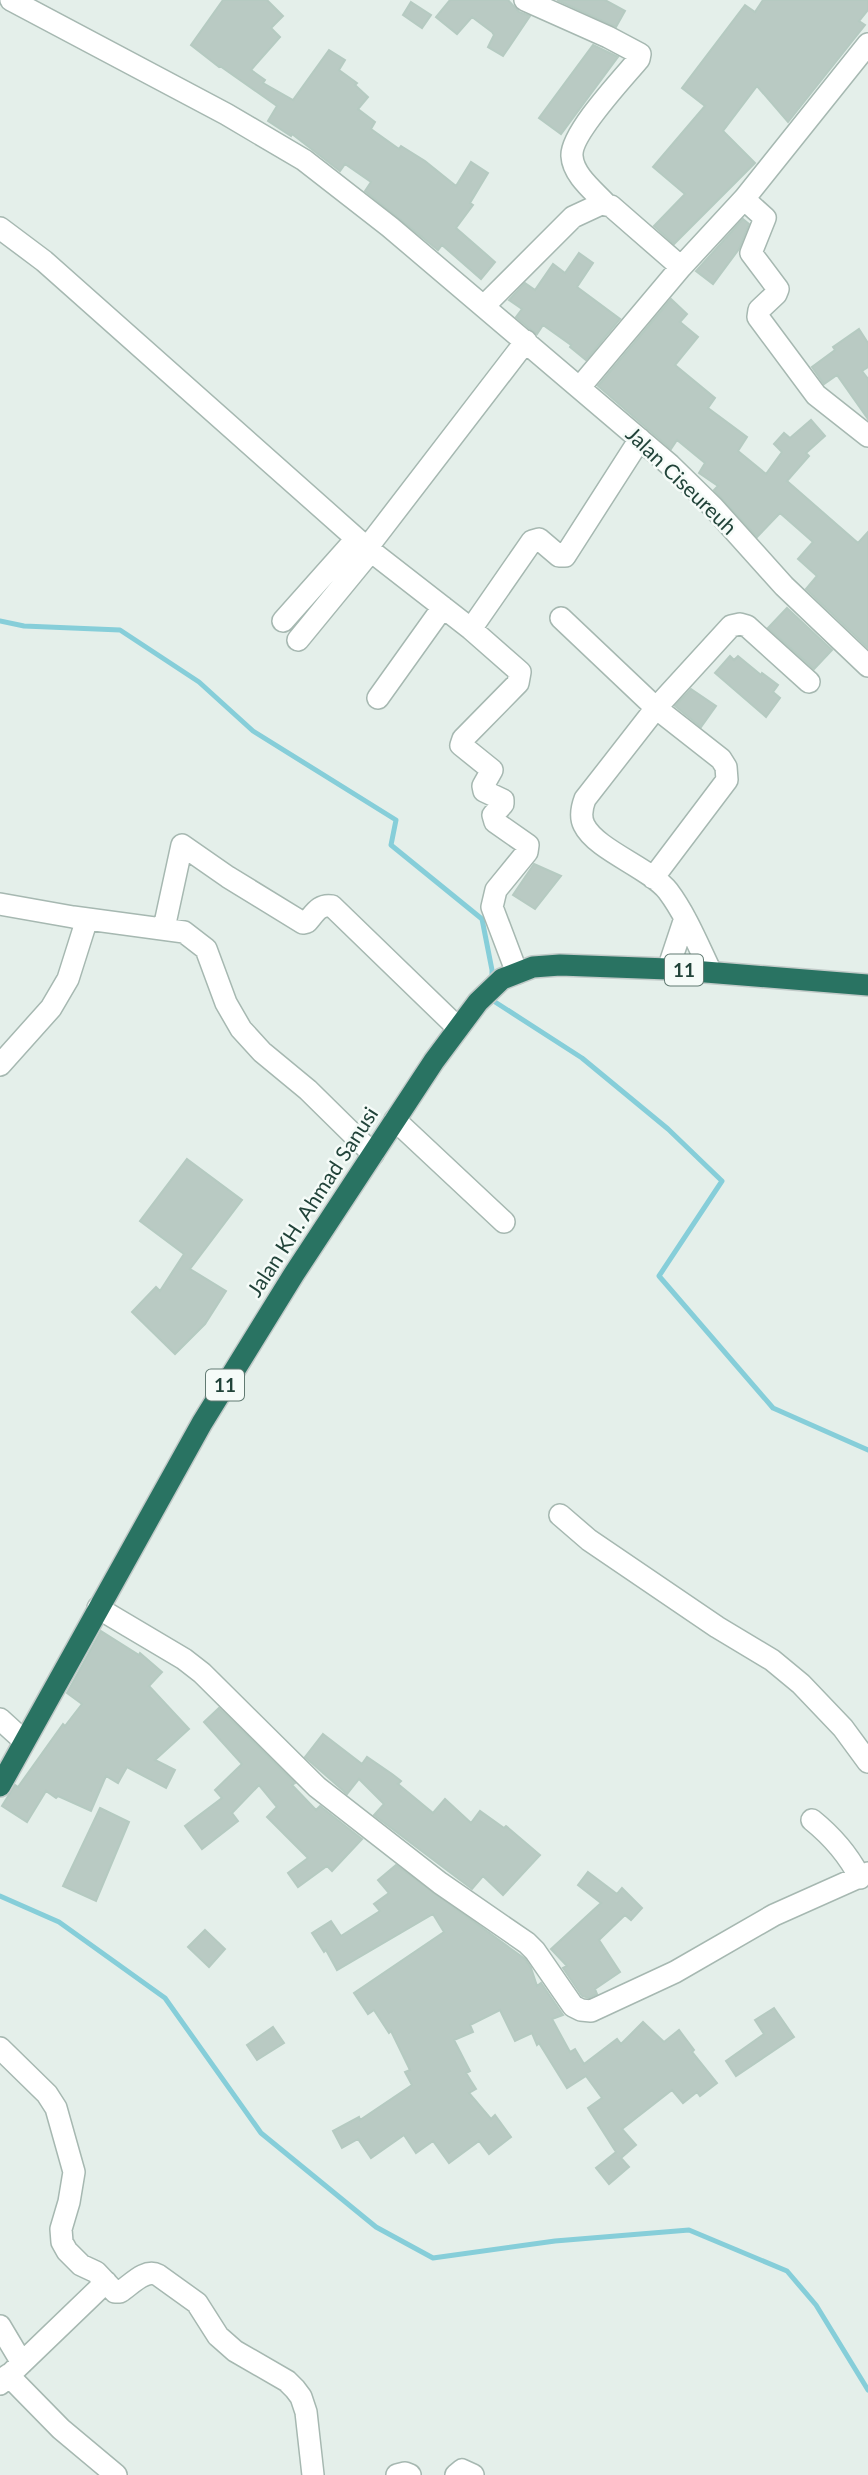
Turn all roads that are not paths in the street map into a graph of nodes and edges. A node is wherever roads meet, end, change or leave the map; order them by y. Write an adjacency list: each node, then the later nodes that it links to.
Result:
1 (11, 0): 8 (street, Jalan Ciseureuh)
2 (525, 0): 5 (street)
3 (868, 44): 4 (street)
4 (744, 199): 7 (street); 11 (street)
5 (597, 206): 7 (street); 8 (street)
6 (0, 228): 13 (street)
7 (681, 267): 10 (street)
8 (484, 306): 9 (street, Jalan Ciseureuh)
9 (526, 341): 10 (street, Jalan Ciseureuh); 13 (street)
10 (580, 387): 12 (street, Jalan Ciseureuh)
11 (868, 436)
12 (640, 439): 17 (street); 19 (street, Jalan Ciseureuh)
13 (365, 546): 14 (street); 16 (street); 18 (street)
14 (443, 607): 17 (street); 21 (street)
15 (561, 618): 22 (street)
16 (283, 621)
17 (471, 629): 30 (street)
18 (298, 640)
19 (868, 666)
20 (809, 682): 22 (street)
21 (378, 698)
22 (656, 708): 23 (street); 23 (street)
23 (653, 878): 25 (street)
24 (0, 904): 26 (street)
25 (685, 918): 28 (street); 29 (street)
26 (87, 919): 27 (street); 33 (street)
27 (164, 928): 32 (street); 35 (street)
28 (668, 969): 29 (highway, Jalan KH. Ahmad Sanusi / 11); 30 (highway, Jalan KH. Ahmad Sanusi / 11)
29 (711, 972): 31 (highway, Jalan KH. Ahmad Sanusi / 11)
30 (509, 976): 32 (highway, Jalan KH. Ahmad Sanusi / 11)
31 (868, 985)
32 (458, 1028): 34 (highway, Jalan KH. Ahmad Sanusi / 11)
33 (0, 1065)
34 (395, 1120): 35 (highway, Jalan KH. Ahmad Sanusi / 11); 36 (street)
35 (373, 1154): 38 (highway, Jalan KH. Ahmad Sanusi / 11)
36 (504, 1222)
37 (560, 1515): 41 (street)
38 (98, 1608): 40 (highway, Jalan KH. Ahmad Sanusi / 11); 44 (street)
39 (0, 1719): 40 (street)
40 (23, 1740): 42 (highway, Jalan KH. Ahmad Sanusi / 11)
41 (868, 1762)
42 (0, 1786)
43 (812, 1820): 44 (street)
44 (864, 1876)
45 (0, 2048): 46 (street)
46 (106, 2282): 48 (street); 50 (street)
47 (0, 2326): 48 (street)
48 (10, 2374): 49 (street)
49 (116, 2475)
50 (313, 2475)
51 (397, 2475): 52 (street)
52 (410, 2475)
53 (456, 2475): 54 (street)
54 (473, 2475)

